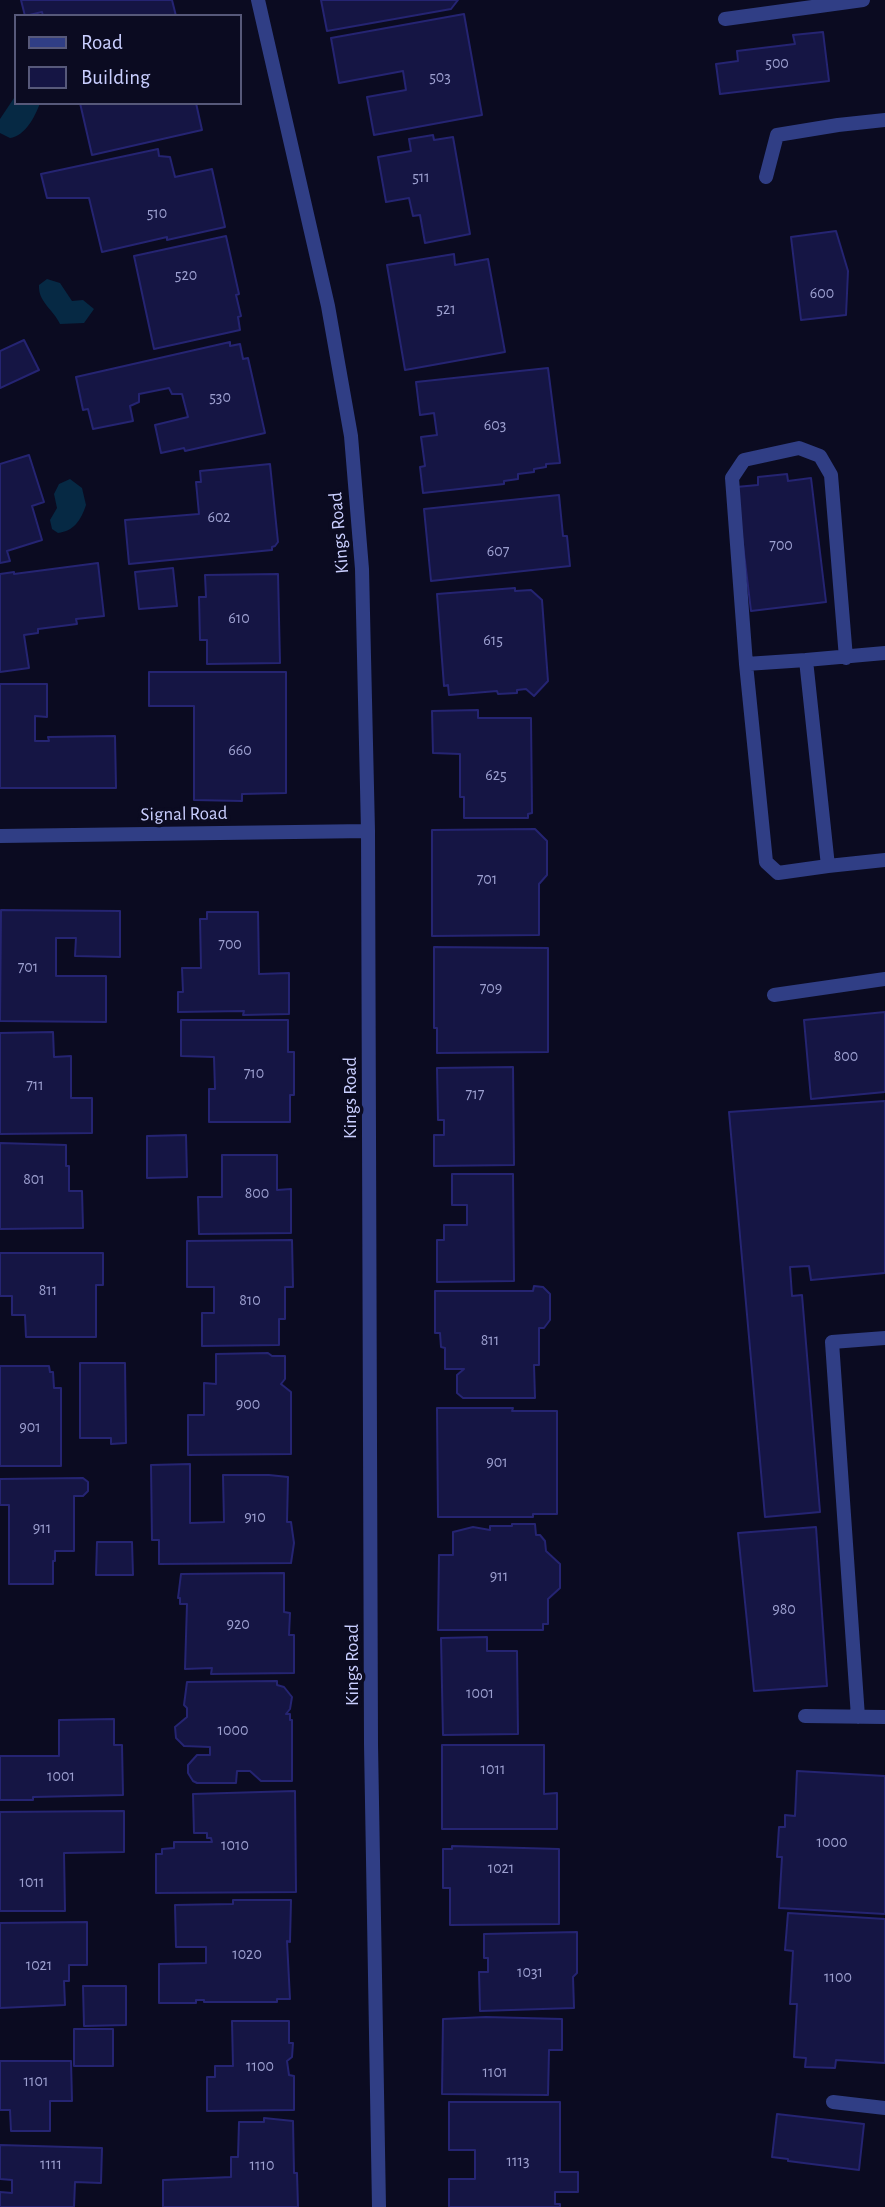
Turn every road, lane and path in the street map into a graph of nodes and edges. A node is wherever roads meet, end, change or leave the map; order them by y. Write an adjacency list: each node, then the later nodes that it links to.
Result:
1 (258, 0): 10 (street, Kings Road)
2 (863, 0): 3 (street)
3 (725, 19)
4 (885, 120): 5 (street)
5 (766, 177)
6 (885, 653): 7 (street)
7 (846, 658): 8 (street); 9 (street)
8 (806, 660): 9 (street); 13 (street)
9 (746, 664): 13 (street)
10 (368, 831): 11 (street, Signal Road); 22 (street, Kings Road)
11 (0, 836)
12 (885, 860): 13 (street)
13 (828, 866)
14 (885, 979): 15 (street)
15 (774, 995)
16 (885, 1338): 18 (street)
17 (805, 1716): 18 (street)
18 (858, 1717): 19 (street)
19 (885, 1717)
20 (833, 2102): 21 (street)
21 (885, 2108)
22 (379, 2207)

